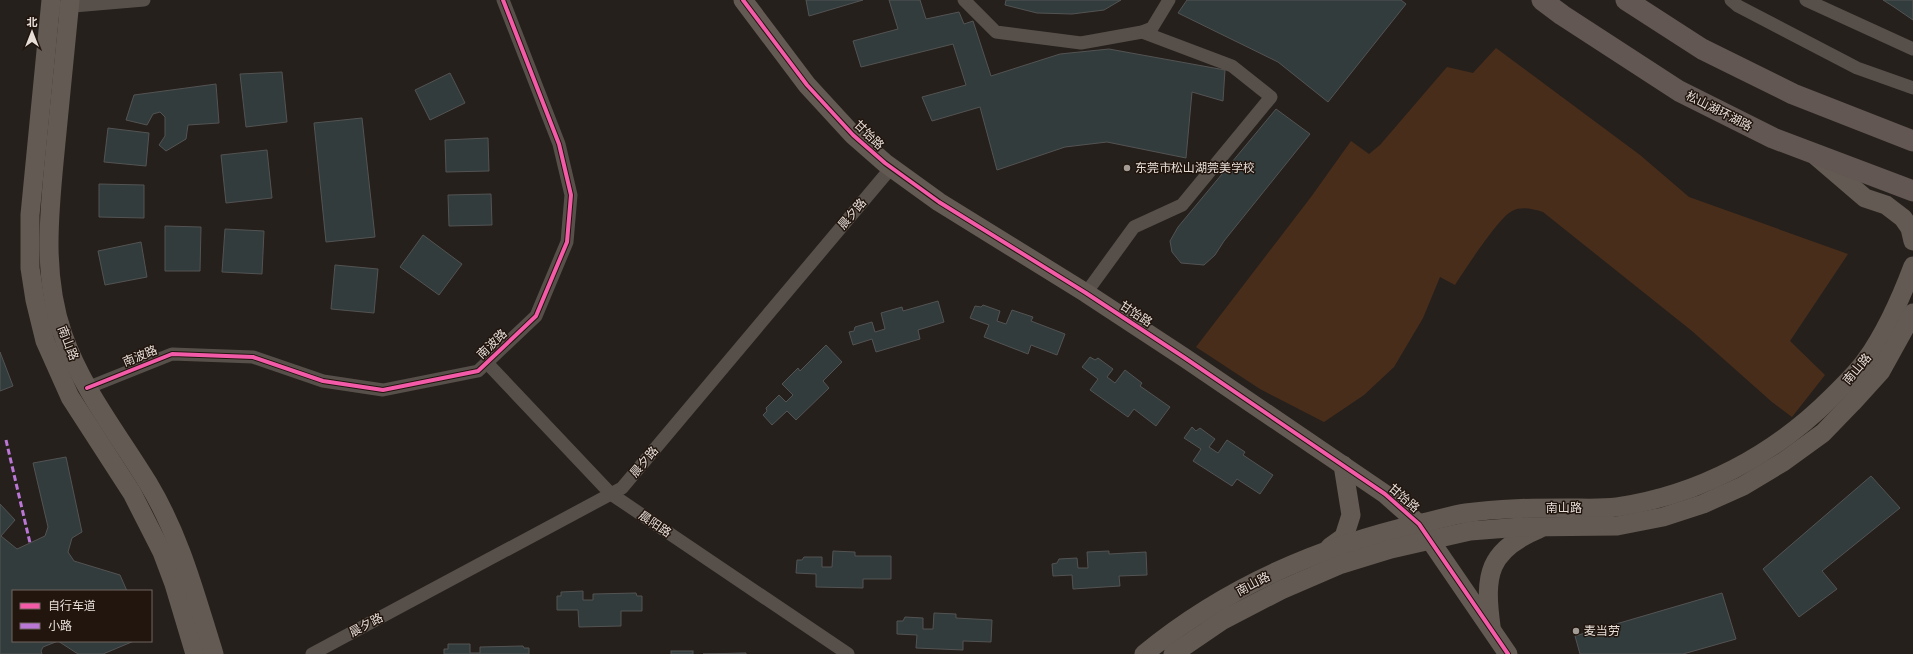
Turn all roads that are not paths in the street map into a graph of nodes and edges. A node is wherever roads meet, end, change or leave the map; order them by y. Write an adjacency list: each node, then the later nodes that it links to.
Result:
1 (144, 0): 11 (street)
2 (503, 0): 23 (street, 南波路)
3 (743, 0): 17 (main road, 甘饴路)
4 (964, 0): 12 (street)
5 (1169, 0): 12 (street)
6 (1542, 0): 16 (main road, 松山湖环湖路)
7 (1626, 0): 15 (main road)
8 (1806, 0): 13 (street)
9 (1737, 2): 14 (street)
10 (51, 3): 11 (street); 32 (main road, 南山路)
11 (69, 4): 24 (main road, 南山路)
12 (1142, 32): 21 (street)
13 (1913, 49)
14 (1913, 88)
15 (1913, 141)
16 (1813, 154): 18 (main road, 松山湖环湖路); 19 (main road)
17 (891, 168): 21 (main road, 甘饴路); 26 (street, 晨夕路)
18 (1913, 191)
19 (1913, 241)
20 (1913, 266): 27 (main road, 南山路)
21 (1086, 293): 25 (main road, 甘饴路)
22 (1913, 313): 28 (main road, 南山路)
23 (487, 363): 24 (street, 南波路); 26 (street, 晨阳路)
24 (87, 388): 33 (main road, 南山路)
25 (1343, 465): 27 (main road, 甘饴路); 30 (main road)
26 (611, 494): 34 (street, 晨夕路); 35 (street, 晨阳路)
27 (1419, 524): 29 (main road, 甘饴路); 30 (main road, 南山路)
28 (1545, 527): 29 (main road, 南山路); 31 (main road)
29 (1431, 540): 31 (main road, 甘饴路); 37 (main road, 南山路)
30 (1324, 552): 36 (main road, 南山路)
31 (1492, 631): 38 (main road, 甘饴路)
32 (195, 654)
33 (214, 654)
34 (312, 654)
35 (848, 654)
36 (1144, 654)
37 (1173, 654)
38 (1508, 654)

